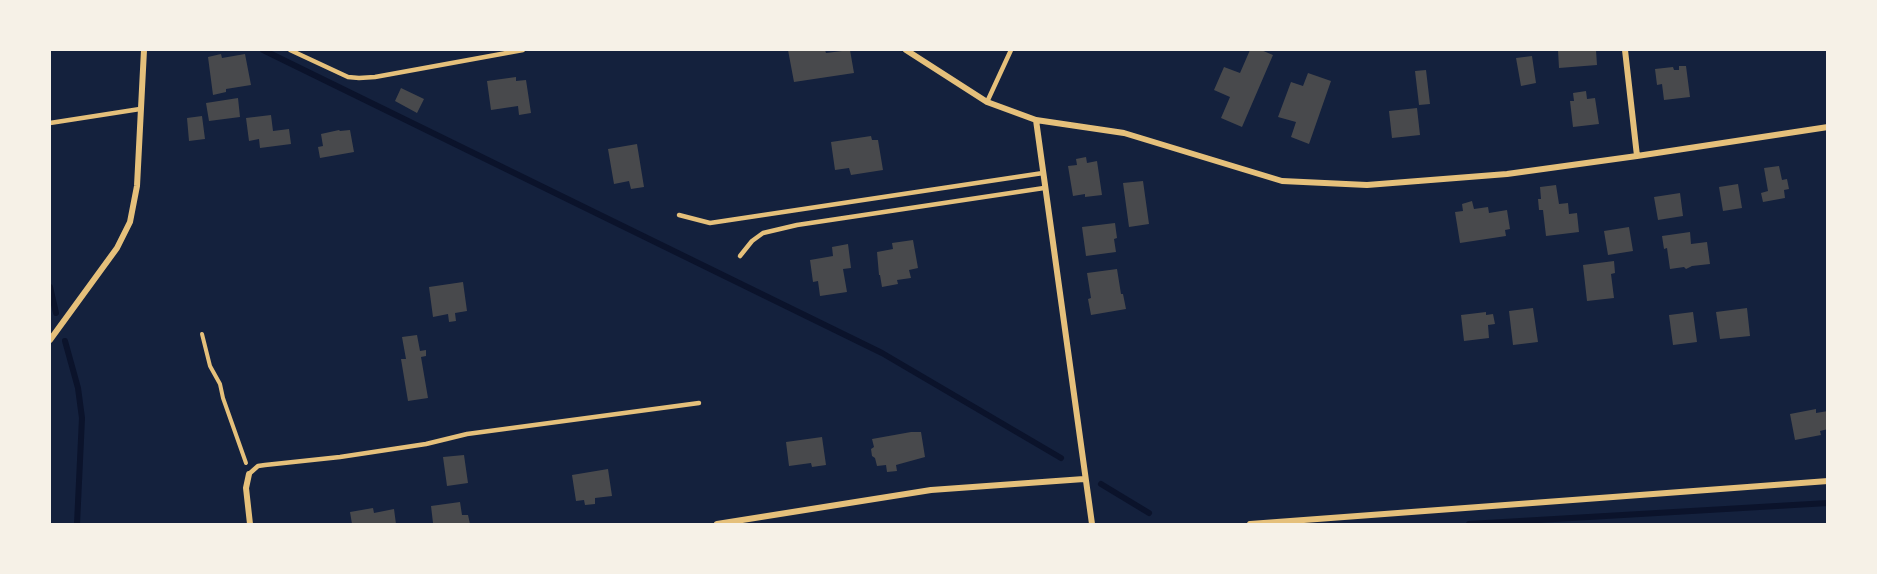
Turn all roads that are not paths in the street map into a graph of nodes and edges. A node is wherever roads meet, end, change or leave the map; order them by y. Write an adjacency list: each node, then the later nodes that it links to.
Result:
1 (144, 50): 8 (street)
2 (290, 50): 3 (lane)
3 (523, 50)
4 (906, 50): 7 (street)
5 (1011, 50): 7 (lane)
6 (1625, 50): 12 (street)
7 (987, 102): 9 (street)
8 (140, 109): 10 (lane); 17 (street)
9 (1036, 120): 12 (street); 13 (street)
10 (50, 123)
11 (1827, 127): 12 (street)
12 (1637, 156)
13 (1043, 173): 14 (street); 15 (lane)
14 (1044, 188): 16 (lane); 20 (street)
15 (679, 215)
16 (740, 256)
17 (50, 340)
18 (699, 403): 19 (lane)
19 (249, 474): 22 (street)
20 (1084, 479): 23 (street); 24 (street)
21 (1827, 481): 25 (street)
22 (250, 525)
23 (717, 525)
24 (1092, 525)
25 (1250, 525)

